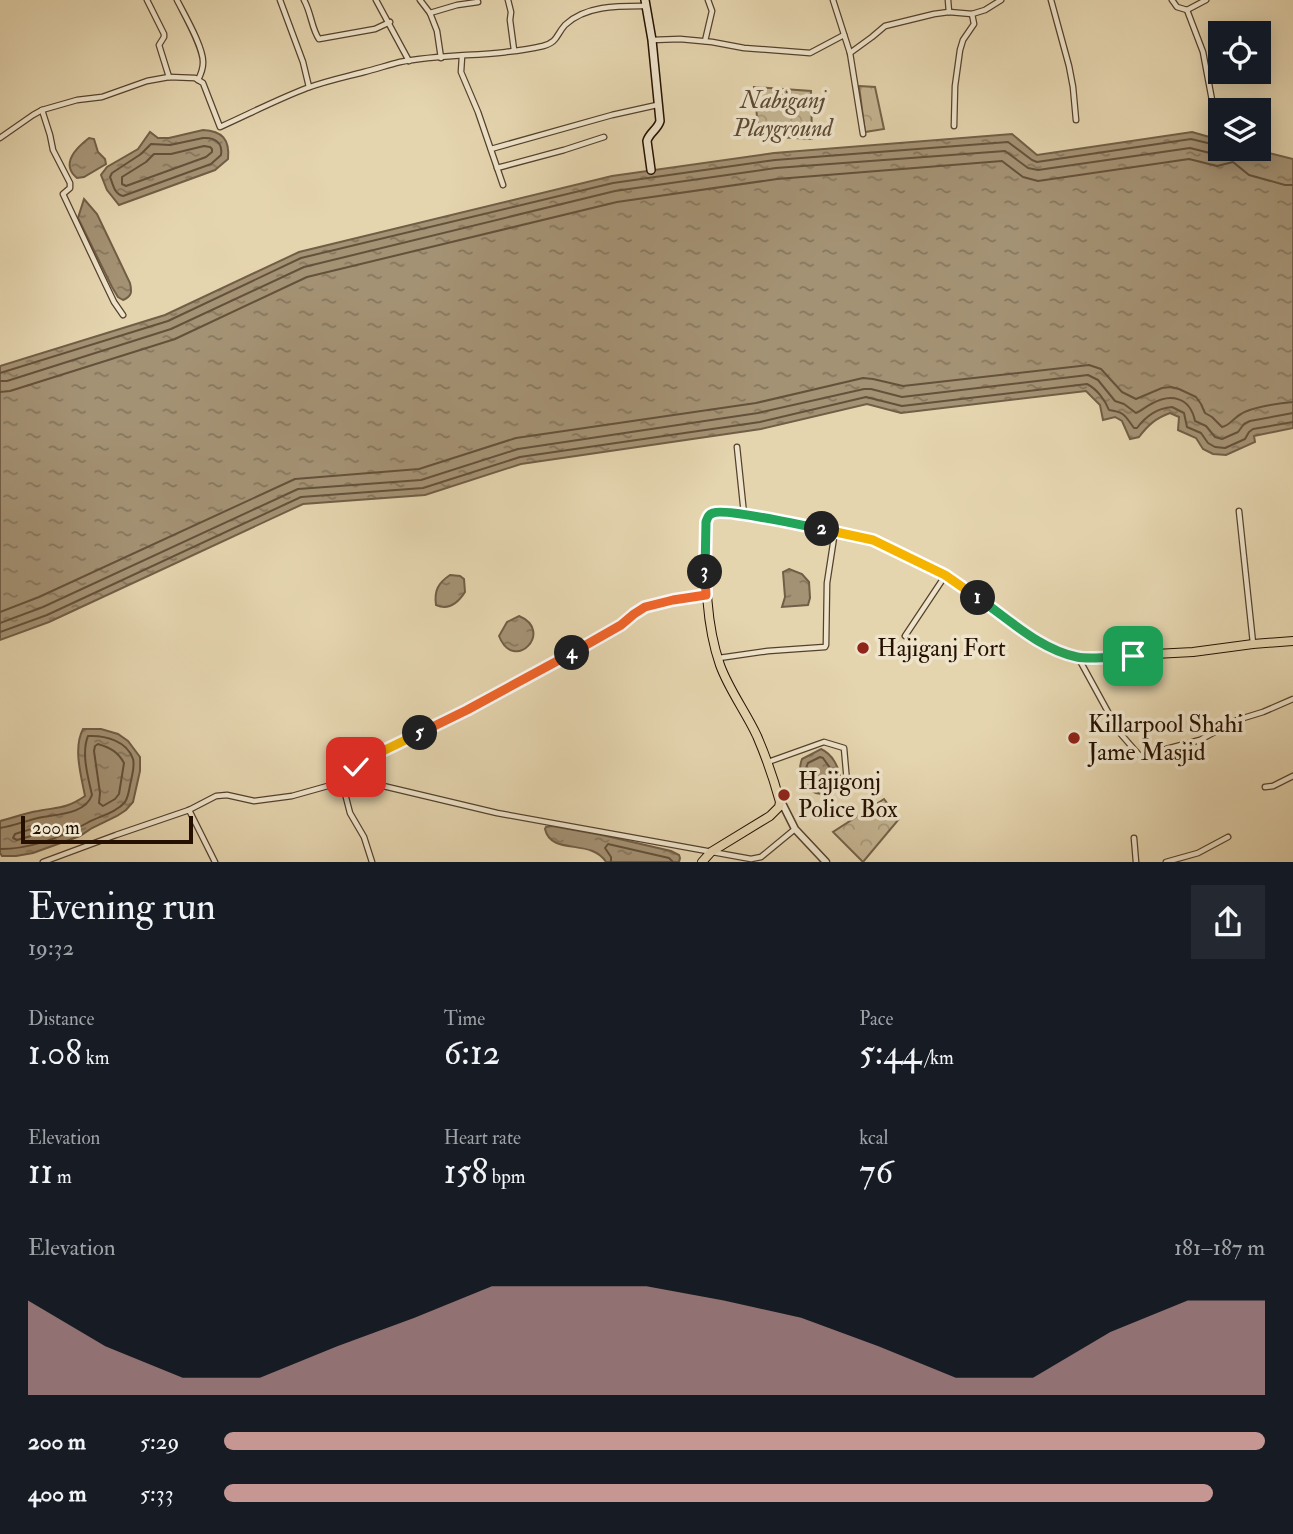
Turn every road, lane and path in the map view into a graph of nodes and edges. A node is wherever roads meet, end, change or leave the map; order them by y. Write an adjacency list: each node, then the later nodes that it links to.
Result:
1 (147, 0): 30 (street)
2 (177, 0): 31 (street)
3 (280, 0): 32 (street)
4 (304, 0): 21 (street)
5 (376, 0): 21 (street)
6 (420, 0): 19 (street)
7 (508, 0): 25 (street)
8 (708, 0): 24 (street)
9 (833, 0): 22 (street)
10 (948, 0): 18 (street)
11 (1001, 0): 20 (street)
12 (1051, 0): 36 (street)
13 (1172, 0): 17 (street)
14 (1206, 0): 17 (street)
15 (478, 2): 19 (street)
16 (646, 3): 23 (main road); 25 (street)
17 (1187, 10): 33 (street)
18 (949, 12): 20 (street); 26 (street)
19 (429, 13): 28 (street)
20 (972, 14): 37 (street)
21 (390, 22): 29 (street)
22 (844, 35): 24 (street); 26 (street)
23 (652, 40): 24 (street); 34 (main road)
24 (705, 41)
25 (514, 50): 27 (street)
26 (850, 53): 38 (street)
27 (462, 56): 28 (street); 41 (street)
28 (441, 58): 29 (street)
29 (409, 61): 32 (street)
30 (169, 77): 31 (street); 35 (street)
31 (198, 80): 32 (street)
32 (309, 87)
33 (1211, 98)
34 (657, 106): 41 (street); 43 (main road)
35 (42, 110): 40 (street); 45 (street)
36 (1076, 120)
37 (954, 126)
38 (863, 134)
39 (604, 137): 42 (street)
40 (0, 138)
41 (491, 149): 42 (street)
42 (497, 168): 44 (street)
43 (651, 170)
44 (503, 185)
45 (123, 315)
46 (737, 447): 48 (street)
47 (1238, 511): 54 (street)
48 (744, 515): 49 (main road); 51 (main road)
49 (835, 531): 50 (main road); 55 (street)
50 (945, 575): 52 (street); 56 (main road)
51 (706, 595): 55 (main road); 60 (street)
52 (905, 636)
53 (1293, 641): 54 (main road)
54 (1253, 644): 56 (main road)
55 (718, 658): 58 (main road)
56 (1079, 658): 57 (street)
57 (1293, 699)
58 (767, 763): 62 (street); 64 (main road)
59 (1293, 776): 63 (street)
60 (358, 780): 61 (street); 69 (street)
61 (342, 782): 65 (street); 72 (street)
62 (848, 782)
63 (1265, 787)
64 (779, 799): 66 (street); 69 (main road)
65 (189, 810): 70 (street); 71 (street)
66 (795, 829): 69 (street); 74 (street)
67 (1228, 837): 76 (street)
68 (1134, 838): 75 (street)
69 (711, 852): 73 (main road)
70 (43, 862)
71 (215, 862)
72 (372, 862)
73 (702, 862)
74 (826, 862)
75 (1136, 862)
76 (1166, 862)

